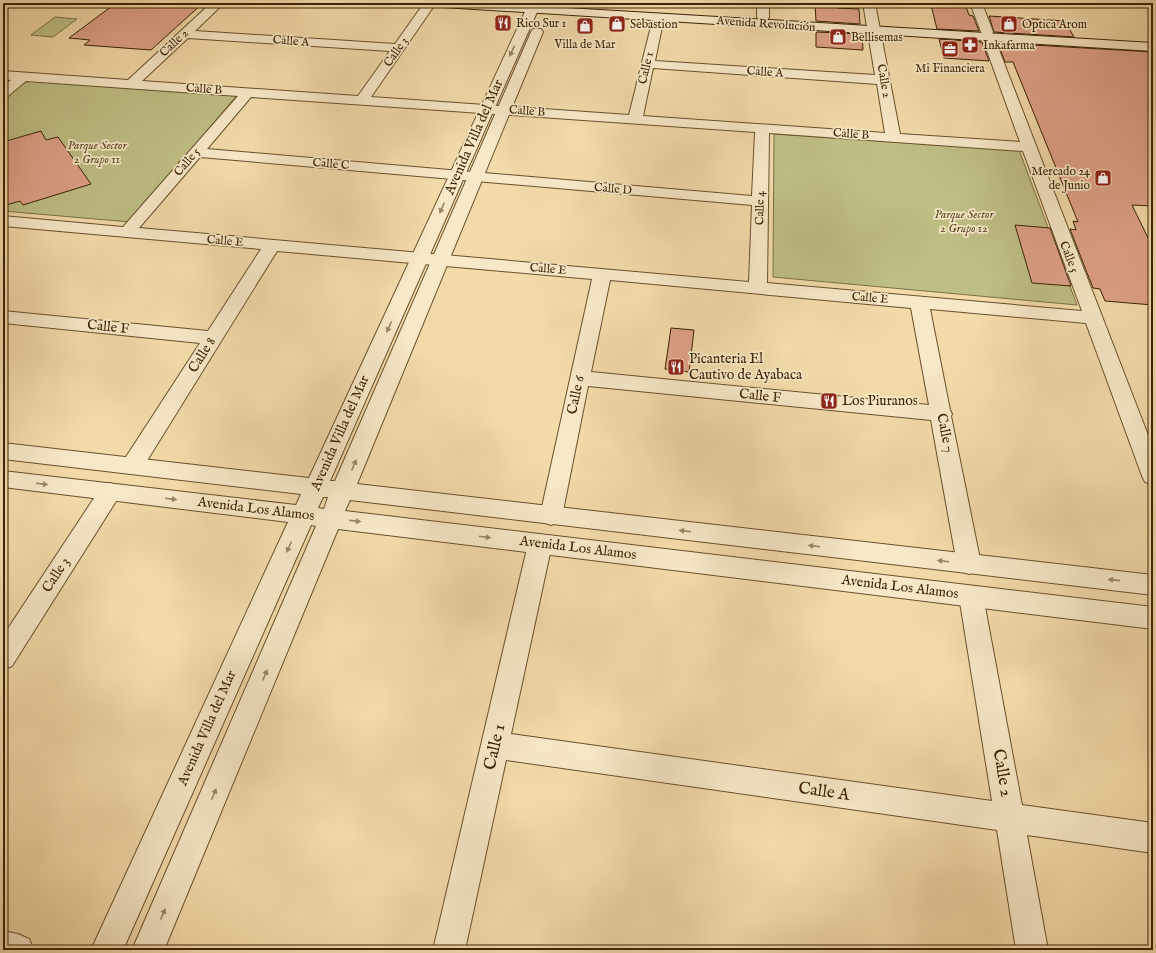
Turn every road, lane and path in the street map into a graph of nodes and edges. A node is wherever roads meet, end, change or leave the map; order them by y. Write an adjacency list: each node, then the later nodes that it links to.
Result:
1 (218, 3): 10 (street, Calle 2)
2 (428, 3): 6 (street, Avenida Revolución); 14 (street, Calle 3)
3 (763, 3): 8 (street)
4 (870, 3): 9 (street)
5 (976, 3): 11 (street)
6 (539, 5): 7 (street, Avenida Revolución); 8 (street, Avenida Revolución); 23 (street, Avenida Villa del Mar)
7 (658, 17): 9 (street, Avenida Revolución); 15 (street, Calle 1)
8 (762, 17): 9 (street, Avenida Revolución)
9 (874, 27): 11 (street, Avenida Revolución); 18 (street, Calle 2)
10 (184, 34): 14 (street, Calle A); 19 (street, Calle 2)
11 (987, 34): 12 (street, Avenida Revolución); 13 (street, Avenida Revolución); 27 (street, Calle 5)
12 (1153, 41)
13 (1153, 47)
14 (398, 48): 22 (street, Calle 3)
15 (647, 64): 18 (street, Calle A); 24 (street, Calle 1)
16 (3, 75): 17 (street, Calle B)
17 (24, 76): 19 (street, Calle B); 21 (street)
18 (884, 80): 26 (street, Calle 2)
19 (131, 84): 20 (street, Calle B)
20 (248, 92): 22 (street, Calle B); 28 (street, Calle 5)
21 (3, 93)
22 (362, 100): 23 (street, Calle B)
23 (495, 109): 24 (street, Calle B); 29 (street, Avenida Villa del Mar)
24 (635, 119): 25 (street, Calle B)
25 (762, 128): 26 (street, Calle B); 30 (street, Calle 4)
26 (893, 137): 27 (street, Calle B)
27 (1028, 147): 40 (street, Calle 5)
28 (195, 152): 29 (street, Calle C); 32 (street, Calle 5)
29 (466, 176): 30 (street, Calle D); 34 (street, Avenida Villa del Mar, one-way to 34); 35 (street, Avenida Villa del Mar)
30 (760, 201): 37 (street, Calle 4)
31 (3, 221): 32 (street, Calle E)
32 (127, 232): 33 (street, Calle E)
33 (272, 245): 34 (street, Calle E); 41 (street, Calle 8)
34 (420, 258): 35 (street, Calle E); 48 (street, Avenida Villa del Mar, one-way to 48)
35 (442, 260): 36 (street, Calle E); 49 (street, Avenida Villa del Mar, one-way to 35)
36 (602, 274): 37 (street, Calle E); 42 (street, Calle 6)
37 (758, 288): 38 (street, Calle E)
38 (919, 302): 40 (street, Calle E); 43 (street, Calle 7)
39 (3, 317): 41 (street, Calle F)
40 (1092, 318): 46 (street, Calle 5)
41 (214, 338): 45 (street, Calle 8)
42 (579, 378): 43 (street, Calle F); 52 (street, Calle 6)
43 (942, 414): 55 (street, Calle 7)
44 (3, 451): 45 (street, Avenida Los Alamos)
45 (132, 466): 48 (street, Avenida Los Alamos)
46 (1153, 476)
47 (3, 479): 50 (street, Avenida Los Alamos, one-way to 50)
48 (315, 488): 49 (street, Avenida Los Alamos); 51 (street, Avenida Villa del Mar)
49 (343, 491): 52 (street, Avenida Los Alamos); 53 (street, Avenida Villa del Mar)
50 (110, 492): 51 (street, Avenida Los Alamos, one-way to 51); 59 (street, Calle 3)
51 (303, 515): 53 (street, Avenida Los Alamos); 65 (street, Avenida Villa del Mar, one-way to 65)
52 (550, 516): 55 (street, Avenida Los Alamos, one-way to 52)
53 (331, 518): 54 (street, Avenida Los Alamos, one-way to 54); 66 (street, Avenida Villa del Mar, one-way to 53)
54 (540, 544): 57 (street, Avenida Los Alamos); 60 (street, Calle 1)
55 (970, 564): 56 (street, Avenida Los Alamos, one-way to 55)
56 (1153, 584)
57 (971, 596): 58 (street, Avenida Los Alamos); 61 (street, Calle 2)
58 (1153, 618)
59 (3, 658)
60 (495, 745): 61 (street, Calle A); 67 (street, Calle 1)
61 (1009, 818): 62 (street, Calle A); 68 (street, Calle 2)
62 (1153, 838)
63 (3, 947): 64 (street)
64 (18, 950)
65 (107, 950)
66 (148, 950)
67 (449, 950)
68 (1032, 950)

